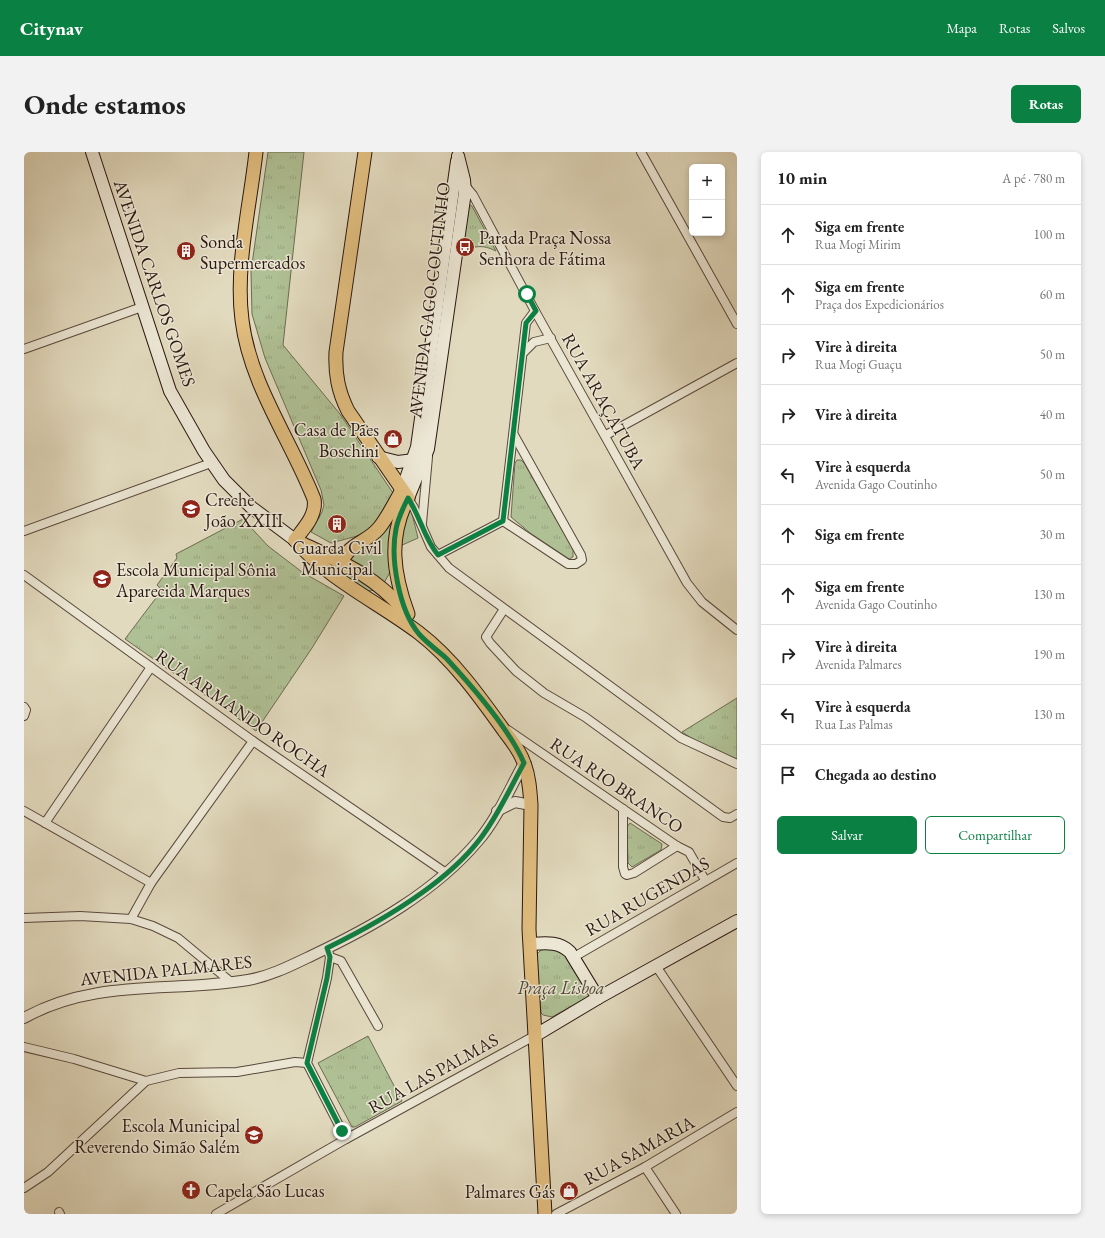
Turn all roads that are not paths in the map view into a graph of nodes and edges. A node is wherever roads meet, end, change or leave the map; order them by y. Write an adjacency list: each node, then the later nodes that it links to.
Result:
1 (92, 152): 8 (main road, AVENIDA CARLOS GOMES)
2 (256, 152): 25 (main road)
3 (365, 152): 18 (main road)
4 (641, 152): 10 (street)
5 (460, 153): 6 (main road); 7 (main road, AVENIDA GAGO COUTINHO)
6 (455, 178): 7 (street, RUA ARAÇATUBA); 19 (main road)
7 (465, 184): 9 (street, RUA ARAÇATUBA); 17 (main road, AVENIDA GAGO COUTINHO)
8 (142, 307): 12 (street); 20 (main road, AVENIDA CARLOS GOMES)
9 (536, 311): 11 (street, RUA ARAÇATUBA); 13 (street)
10 (737, 324)
11 (551, 338): 13 (street); 16 (street, RUA ARAÇATUBA)
12 (24, 349)
13 (523, 352): 15 (street)
14 (737, 363): 16 (street)
15 (514, 435): 22 (street); 22 (street)
16 (606, 435): 37 (street, RUA ARAÇATUBA)
17 (428, 449): 21 (main road, AVENIDA GAGO COUTINHO); 23 (street, AVENIDA GAGO COUTINHO)
18 (378, 457): 19 (main road); 21 (main road)
19 (414, 460): 21 (main road)
20 (211, 463): 24 (street); 25 (main road, AVENIDA CARLOS GOMES)
21 (405, 494): 23 (street); 26 (main road); 30 (main road, AVENIDA GAGO COUTINHO)
22 (503, 521): 28 (street)
23 (422, 526): 28 (street)
24 (24, 531)
25 (295, 540): 27 (main road, AVENIDA CARLOS GOMES); 32 (main road)
26 (355, 544): 27 (main road); 29 (main road)
27 (316, 550): 29 (main road, AVENIDA CARLOS GOMES)
28 (438, 555): 35 (street)
29 (342, 561): 32 (main road); 33 (main road, AVENIDA CARLOS GOMES)
30 (397, 570): 33 (main road); 36 (main road, AVENIDA GAGO COUTINHO)
31 (24, 575): 39 (street, RUA ARMANDO ROCHA)
32 (342, 581): 34 (main road)
33 (385, 590): 34 (main road); 36 (main road)
34 (362, 595): 38 (main road)
35 (504, 609): 45 (street); 50 (street)
36 (408, 614): 38 (main road)
37 (737, 630)
38 (419, 633): 42 (main road)
39 (151, 668): 43 (street, RUA ARMANDO ROCHA); 51 (street)
40 (24, 707): 41 (street)
41 (24, 716)
42 (500, 725): 44 (main road); 47 (street, RUA RIO BRANCO)
43 (252, 741): 54 (street, RUA ARMANDO ROCHA); 56 (street)
44 (524, 763): 46 (main road); 49 (street, AVENIDA PALMARES)
45 (737, 764)
46 (531, 805): 49 (street); 60 (main road)
47 (623, 809): 52 (street, RUA RIO BRANCO); 52 (street)
48 (24, 811): 51 (street)
49 (497, 811): 54 (street, AVENIDA PALMARES)
50 (737, 814)
51 (45, 823): 56 (street)
52 (677, 846): 55 (street, RUA RIO BRANCO)
53 (737, 863): 55 (street, RUA RUGENDAS)
54 (446, 873): 61 (street, AVENIDA PALMARES)
55 (705, 880): 62 (street, RUA RUGENDAS)
56 (151, 883): 58 (street)
57 (24, 918): 58 (street)
58 (131, 919): 64 (street)
59 (737, 921): 63 (main road)
60 (530, 944): 62 (main road); 68 (main road)
61 (329, 953): 64 (street, AVENIDA PALMARES); 67 (street); 70 (street)
62 (574, 957): 65 (main road)
63 (656, 966): 65 (main road); 72 (street)
64 (231, 982): 66 (street, AVENIDA PALMARES)
65 (598, 998): 68 (main road)
66 (24, 1018)
67 (378, 1026)
68 (536, 1035): 74 (street, RUA LAS PALMAS); 78 (main road)
69 (24, 1047): 71 (street)
70 (307, 1063): 71 (street); 74 (street)
71 (146, 1081): 76 (street)
72 (737, 1086)
73 (737, 1112): 75 (street, RUA SAMARIA)
74 (346, 1139): 77 (street, RUA LAS PALMAS)
75 (645, 1166): 79 (street, RUA SAMARIA); 80 (street)
76 (24, 1188)
77 (216, 1214)
78 (545, 1214)
79 (556, 1214)
80 (676, 1214)

